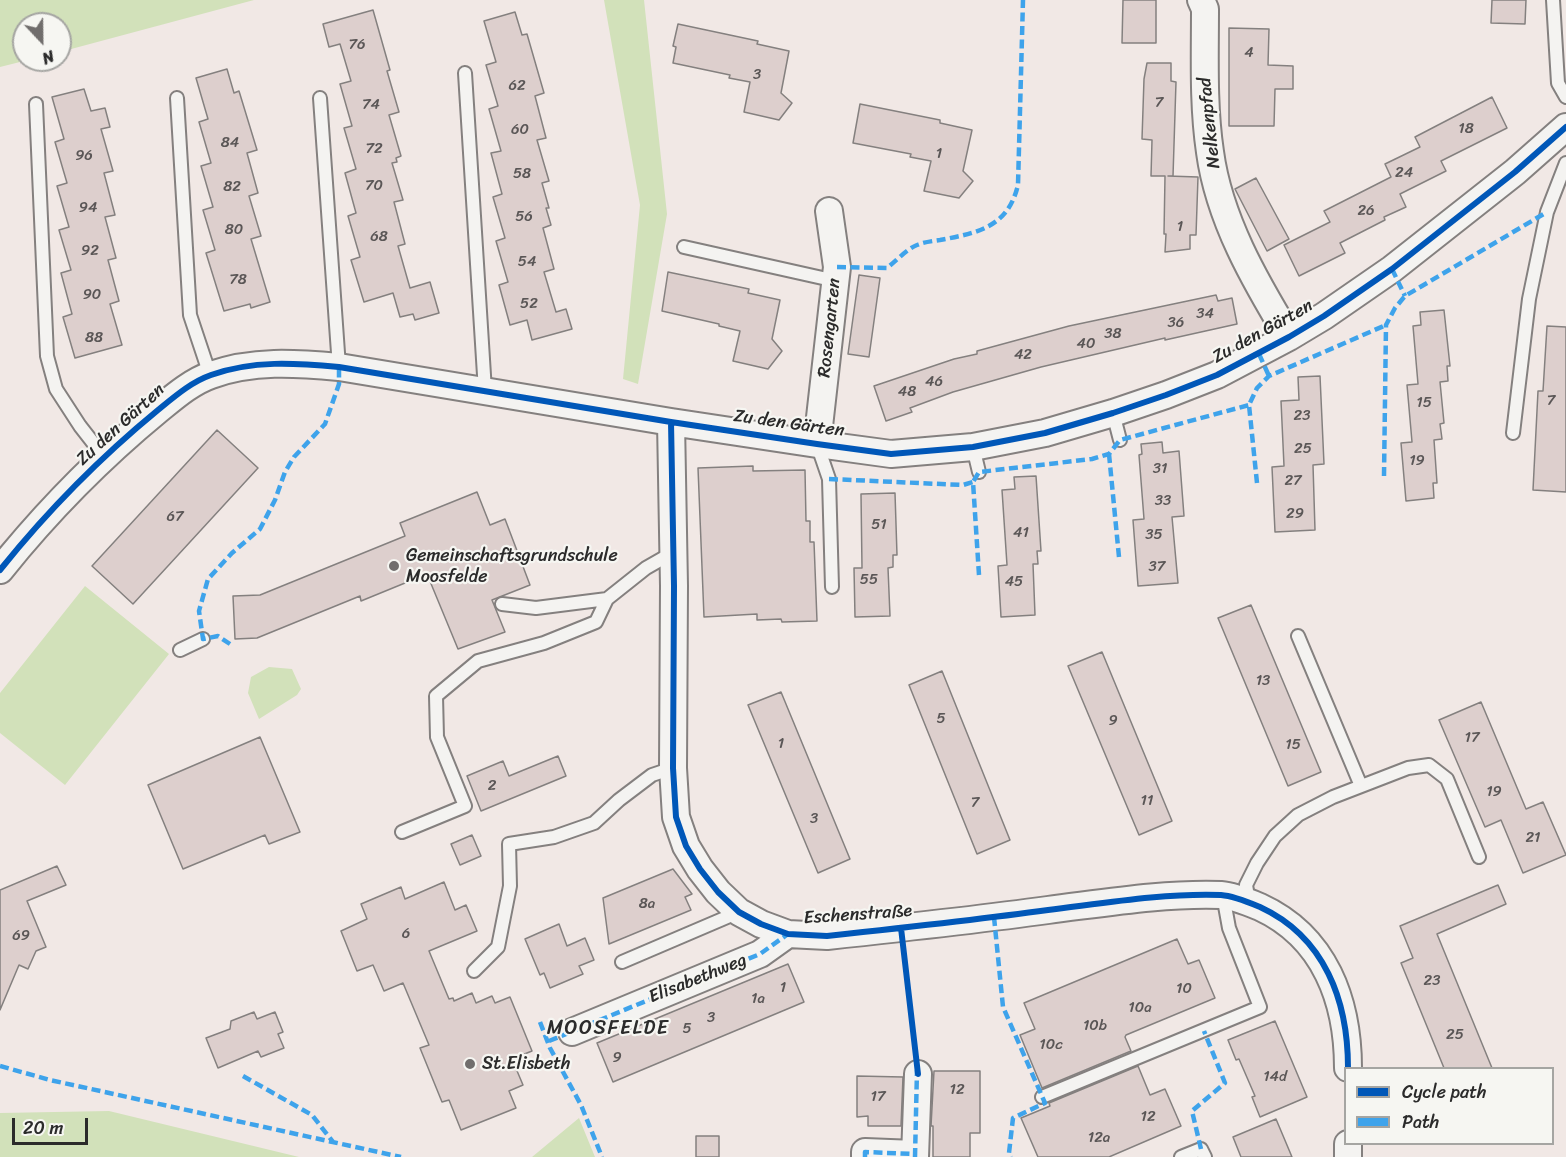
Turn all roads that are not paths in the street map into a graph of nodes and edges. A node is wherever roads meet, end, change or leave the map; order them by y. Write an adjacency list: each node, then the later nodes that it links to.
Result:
1 (1201, 0): 13 (street, Nelkenpfad)
2 (1553, 0): 4 (lane)
3 (465, 72): 16 (lane)
4 (1566, 97)
5 (177, 98): 15 (lane)
6 (320, 98): 14 (lane)
7 (36, 104): 23 (lane)
8 (1566, 127): 13 (street, Zu den Gärten)
9 (1566, 163): 19 (lane)
10 (829, 211): 12 (street, Rosengarten)
11 (684, 247): 12 (lane)
12 (836, 281): 21 (street, Rosengarten)
13 (1289, 337): 17 (street, Zu den Gärten)
14 (339, 367): 15 (street, Zu den Gärten); 16 (street, Zu den Gärten)
15 (210, 375): 23 (street, Zu den Gärten)
16 (485, 391): 18 (street, Zu den Gärten)
17 (1113, 414): 20 (lane); 22 (street, Zu den Gärten)
18 (671, 422): 21 (street, Zu den Gärten); 25 (street, Eschenstraße)
19 (1513, 433)
20 (1120, 440)
21 (817, 444): 22 (street, Zu den Gärten); 27 (lane)
22 (973, 447): 24 (lane)
23 (105, 458): 26 (street, Zu den Gärten)
24 (979, 472)
25 (674, 552): 28 (lane); 33 (street, Eschenstraße)
26 (0, 570)
27 (832, 587)
28 (607, 599): 29 (lane); 35 (lane)
29 (502, 604)
30 (1298, 636): 34 (lane)
31 (203, 639): 32 (lane)
32 (180, 650)
33 (673, 768): 39 (street, Eschenstraße); 42 (lane)
34 (1361, 786): 36 (lane); 38 (lane)
35 (402, 832)
36 (1479, 856)
37 (1223, 895): 38 (street, Eschenstraße); 40 (street, Eschenstraße); 46 (lane)
38 (1249, 902): 44 (street, Eschenstraße)
39 (739, 912): 40 (street, Eschenstraße); 41 (lane)
40 (788, 934): 43 (street, Elisabethweg)
41 (622, 962)
42 (474, 970)
43 (572, 1032)
44 (1348, 1067)
45 (918, 1074): 47 (street)
46 (1042, 1097)
47 (915, 1156): 48 (street)
48 (865, 1157)
49 (1181, 1157): 50 (lane)
50 (1204, 1157)

